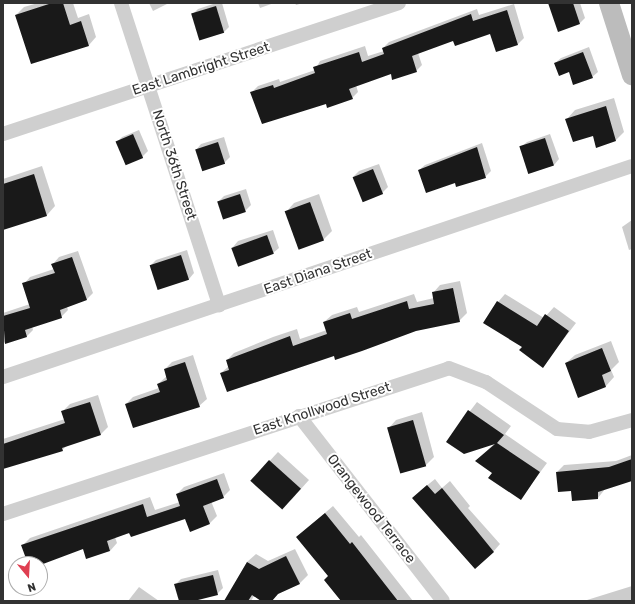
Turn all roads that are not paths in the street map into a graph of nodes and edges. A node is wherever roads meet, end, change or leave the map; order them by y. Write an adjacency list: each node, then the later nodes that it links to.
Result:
1 (121, 3): 5 (street, North 36th Street)
2 (399, 3): 5 (street, East Lambright Street)
3 (609, 3): 4 (street)
4 (632, 75)
5 (148, 86): 6 (street, East Lambright Street); 8 (street, North 36th Street)
6 (3, 134)
7 (632, 166): 8 (street, East Diana Street)
8 (219, 305): 9 (street, East Diana Street)
9 (3, 377)
10 (299, 416): 11 (street, East Knollwood Street); 12 (street, East Knollwood Street); 13 (street, Orangewood Terrace)
11 (632, 420)
12 (3, 514)
13 (443, 601)

